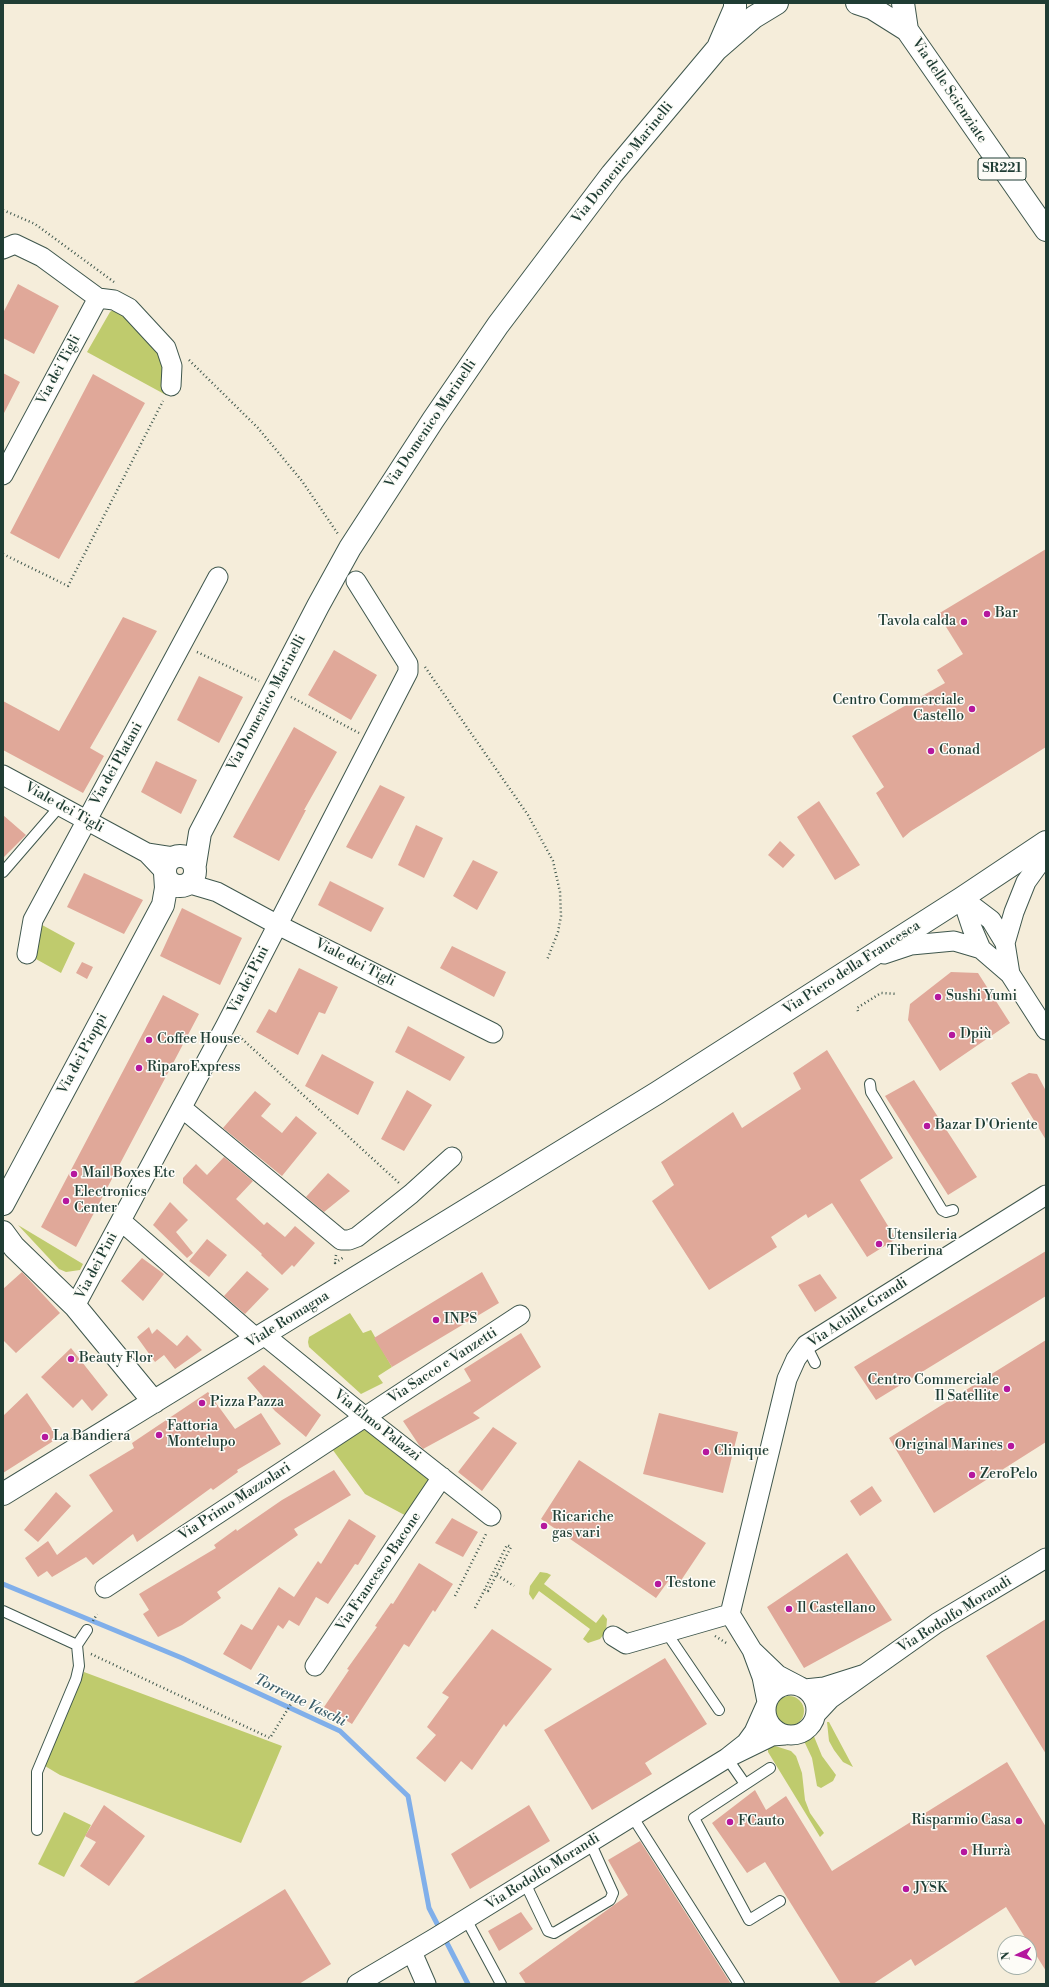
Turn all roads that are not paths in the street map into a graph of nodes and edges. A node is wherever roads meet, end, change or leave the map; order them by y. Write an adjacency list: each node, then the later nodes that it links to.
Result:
1 (735, 3): 6 (street)
2 (778, 3): 6 (street)
3 (857, 3): 5 (street, Via delle Scienziate / SR221)
4 (903, 3): 5 (street, Via delle Scienziate / SR221)
5 (907, 30): 7 (street, Via delle Scienziate / SR221)
6 (716, 50): 19 (street, Via Domenico Marinelli)
7 (1046, 230)
8 (3, 248): 9 (street)
9 (98, 298): 10 (street); 11 (street, Via dei Tigli)
10 (171, 386)
11 (3, 475)
12 (218, 577): 16 (street, Via dei Platani)
13 (356, 582): 22 (street)
14 (3, 774): 15 (street, Viale dei Tigli)
15 (60, 806): 16 (street, Viale dei Tigli); 20 (lane)
16 (87, 820): 19 (street, Viale dei Tigli); 25 (street, Via dei Platani)
17 (1046, 842): 21 (street, Via Piero della Francesca)
18 (1046, 854): 23 (street)
19 (181, 871): 22 (street, Viale dei Tigli); 35 (street, Via dei Pioppi)
20 (3, 872)
21 (962, 898): 23 (street); 24 (street); 26 (street, Via Piero della Francesca)
22 (278, 925): 29 (street, Viale dei Tigli); 31 (street, Via dei Pini)
23 (1005, 942): 27 (street)
24 (981, 949): 26 (street); 27 (street)
25 (27, 954)
26 (862, 962): 32 (street, Via Piero della Francesca)
27 (1010, 974): 28 (street)
28 (1046, 1030)
29 (493, 1033)
30 (870, 1084): 36 (lane)
31 (182, 1108): 33 (street); 37 (street, Via dei Pini)
32 (572, 1145): 41 (street, Viale Romagna)
33 (452, 1157)
34 (1046, 1195): 42 (street, Via Achille Grandi)
35 (7, 1203)
36 (953, 1210)
37 (121, 1221): 39 (street, Via dei Pini); 41 (street, Via Elmo Palazzi)
38 (3, 1232): 39 (street)
39 (75, 1306): 44 (street, Via dei Pini)
40 (520, 1315): 45 (street, Via Sacco e Vanzetti)
41 (260, 1337): 44 (street, Viale Romagna); 45 (street, Via Elmo Palazzi)
42 (806, 1345): 43 (lane); 52 (street, Via Achille Grandi)
43 (815, 1363)
44 (154, 1402): 47 (street, Viale Romagna)
45 (365, 1417): 46 (street, Via Elmo Palazzi); 50 (street, Via Primo Mazzolari)
46 (442, 1477): 48 (street, Via Elmo Palazzi); 58 (street, Via Francesco Bacone)
47 (3, 1494)
48 (492, 1516)
49 (1046, 1558): 59 (street, Via Rodolfo Morandi)
50 (105, 1588)
51 (3, 1611): 56 (lane)
52 (730, 1614): 54 (street); 57 (street)
53 (87, 1630): 56 (lane)
54 (666, 1632): 55 (street); 62 (lane)
55 (613, 1636)
56 (81, 1648): 69 (lane)
57 (752, 1650): 60 (street); 61 (street)
58 (315, 1666)
59 (865, 1674): 60 (street, Via Rodolfo Morandi); 63 (street, Via Rodolfo Morandi)
60 (802, 1688): 61 (street); 63 (street)
61 (767, 1703): 64 (street); 65 (street, Via Rodolfo Morandi)
62 (719, 1710)
63 (816, 1714): 64 (street)
64 (785, 1735): 65 (street, Via Rodolfo Morandi)
65 (727, 1758): 67 (lane); 68 (street, Via Rodolfo Morandi)
66 (770, 1768): 67 (lane)
67 (745, 1784): 72 (lane)
68 (632, 1816): 70 (street, Via Rodolfo Morandi); 78 (lane)
69 (37, 1830)
70 (590, 1842): 71 (street, Via Rodolfo Morandi); 71 (lane)
71 (525, 1883): 73 (street, Via Rodolfo Morandi)
72 (780, 1901)
73 (463, 1921): 74 (street, Via Rodolfo Morandi); 77 (lane)
74 (412, 1952): 75 (street, Via Rodolfo Morandi); 76 (street)
75 (357, 1984)
76 (426, 1984)
77 (501, 1984)
78 (739, 1984)

